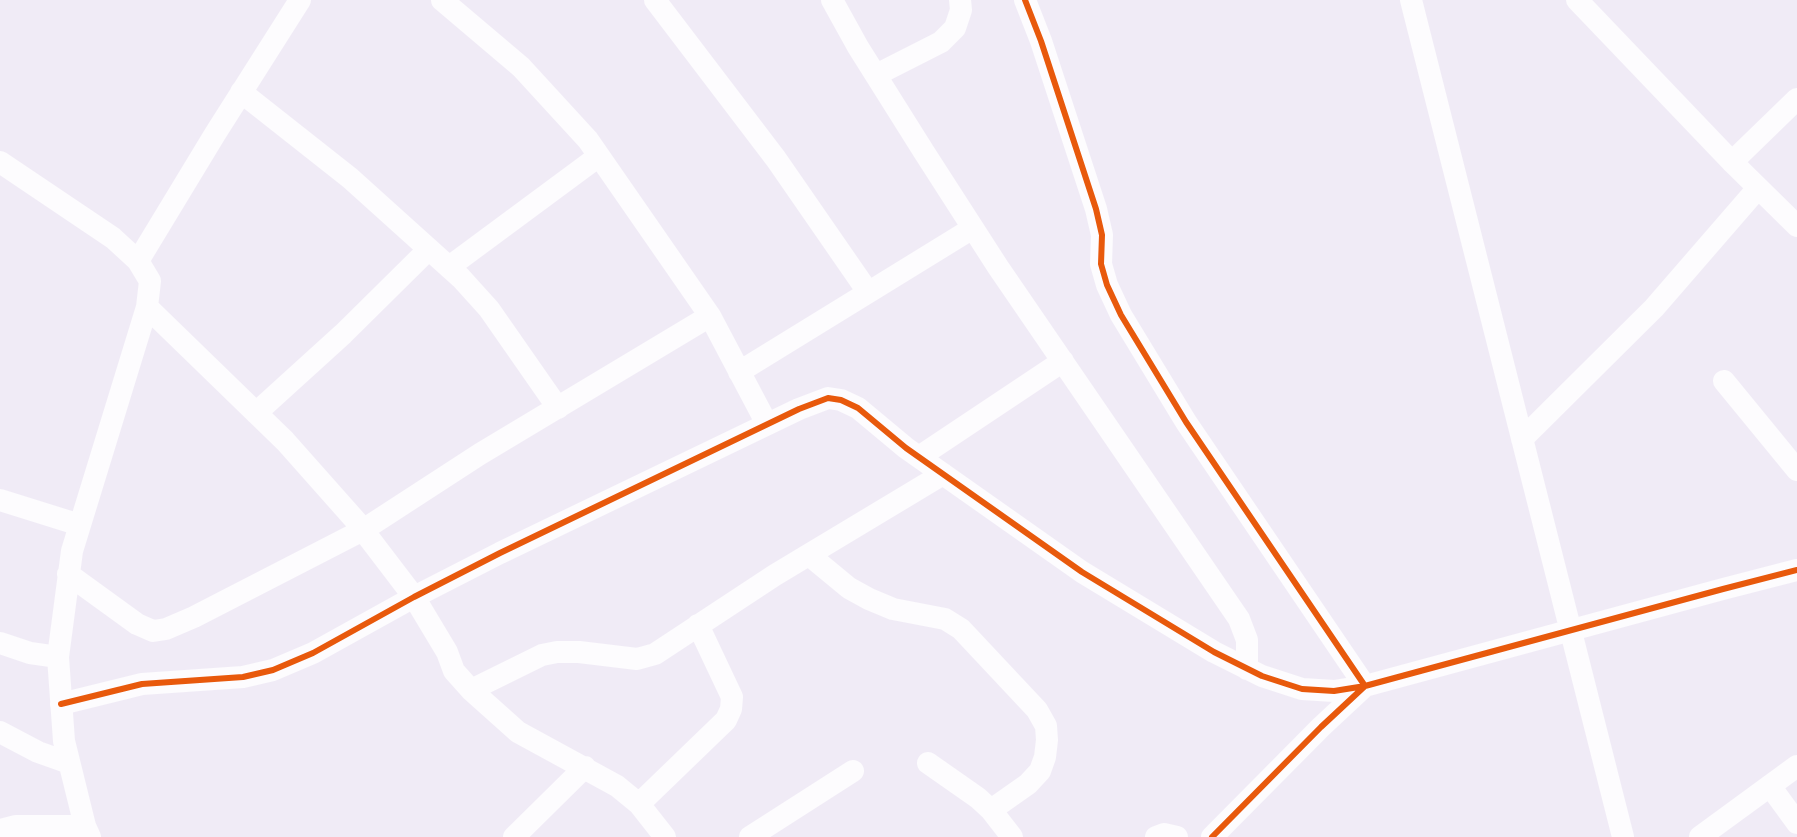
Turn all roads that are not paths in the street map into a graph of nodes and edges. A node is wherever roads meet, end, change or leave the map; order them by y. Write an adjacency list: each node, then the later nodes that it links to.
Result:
1 (300, 0): 10 (street)
2 (442, 0): 12 (street)
3 (655, 0): 21 (street)
4 (832, 0): 9 (street)
5 (960, 0): 9 (street)
6 (1025, 0): 46 (street)
7 (1412, 0): 30 (street)
8 (1577, 0): 14 (street)
9 (876, 75): 17 (street)
10 (241, 92): 18 (street); 19 (street)
11 (1797, 99): 14 (street)
12 (599, 156): 20 (street); 23 (street)
13 (0, 162): 19 (street)
14 (1732, 162): 15 (street)
15 (1758, 188): 16 (street); 30 (street)
16 (1797, 226)
17 (973, 228): 21 (street); 24 (street)
18 (429, 249): 20 (street); 28 (street)
19 (138, 261): 22 (street)
20 (449, 267): 27 (street)
21 (868, 292): 25 (street)
22 (147, 307): 28 (street); 35 (street)
23 (710, 316): 25 (street); 27 (street)
24 (1063, 361): 31 (street); 45 (street)
25 (739, 372): 29 (street)
26 (1724, 381): 32 (street)
27 (558, 408): 36 (street)
28 (256, 413): 36 (street)
29 (767, 424): 31 (street); 40 (street)
30 (1522, 439): 42 (street)
31 (919, 457): 33 (street)
32 (1797, 470)
33 (943, 474): 37 (street); 45 (street)
34 (0, 500): 35 (street)
35 (80, 525): 39 (street)
36 (363, 530): 39 (street); 40 (street)
37 (809, 555): 41 (street); 57 (street)
38 (1797, 570): 42 (street)
39 (68, 574): 44 (street)
40 (414, 597): 47 (street); 48 (street)
41 (698, 625): 47 (street); 56 (street)
42 (1571, 631): 46 (street); 68 (street)
43 (0, 643): 44 (street)
44 (58, 657): 48 (street)
45 (1247, 669): 46 (street)
46 (1365, 686): 67 (street)
47 (471, 690): 53 (street)
48 (61, 704): 50 (street)
49 (0, 732): 50 (street)
50 (69, 763): 60 (street)
51 (928, 763): 57 (street)
52 (1797, 766): 55 (street)
53 (585, 767): 56 (street); 61 (street)
54 (853, 771): 63 (street)
55 (1770, 786): 58 (street); 69 (street)
56 (639, 804): 62 (street)
57 (991, 810): 64 (street)
58 (1797, 823)
59 (5, 824): 60 (street)
60 (88, 831)
61 (514, 837)
62 (665, 837)
63 (750, 837)
64 (1012, 837)
65 (1156, 837): 66 (street)
66 (1177, 837)
67 (1212, 837)
68 (1623, 837)
69 (1700, 837)

